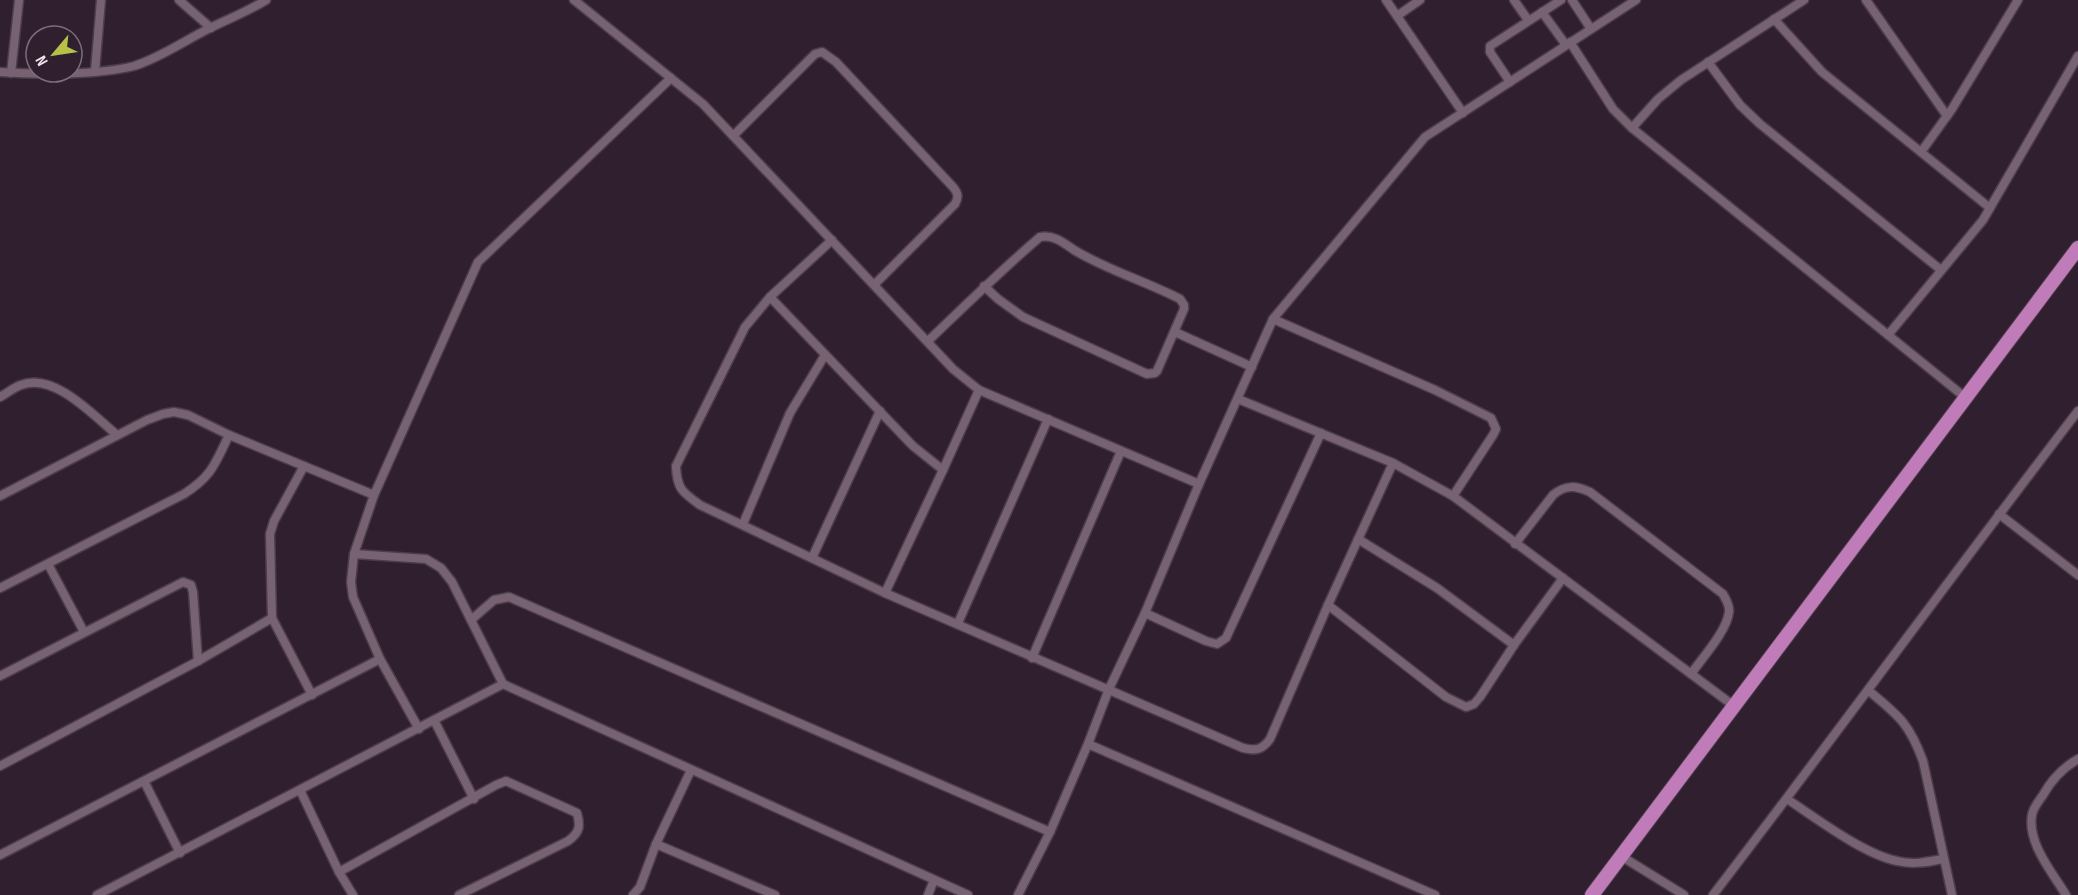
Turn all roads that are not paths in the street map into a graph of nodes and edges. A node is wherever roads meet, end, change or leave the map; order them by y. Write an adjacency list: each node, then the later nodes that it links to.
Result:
1 (19, 0): 26 (street)
2 (101, 0): 24 (street)
3 (179, 0): 19 (street)
4 (266, 0): 19 (street)
5 (574, 0): 27 (street)
6 (1386, 0): 16 (street)
7 (1420, 0): 16 (street)
8 (1514, 0): 18 (street)
9 (1561, 0): 15 (street)
10 (1572, 0): 20 (street)
11 (1635, 0): 20 (street)
12 (1804, 0): 17 (street)
13 (1866, 0): 30 (street)
14 (2018, 0): 30 (street)
15 (1542, 12): 18 (street); 21 (street)
16 (1397, 16): 29 (street)
17 (1774, 19): 23 (street); 33 (street)
18 (1528, 20): 28 (street)
19 (211, 28): 24 (street)
20 (1591, 29): 21 (street)
21 (1568, 44): 28 (street); 31 (street)
22 (2078, 56): 34 (street)
23 (1708, 62): 31 (street); 37 (street)
24 (95, 71): 26 (street)
25 (0, 72): 26 (street)
26 (11, 73)
27 (671, 78): 32 (street); 62 (street)
28 (1510, 82): 29 (street)
29 (1463, 112): 41 (street)
30 (1947, 116): 33 (street)
31 (1632, 128): 43 (street)
32 (733, 136): 35 (street); 38 (street)
33 (1921, 152): 34 (street)
34 (1990, 208): 37 (street)
35 (832, 240): 38 (street); 40 (street)
36 (2076, 254): 49 (highway)
37 (1941, 270): 43 (street)
38 (874, 285): 44 (street)
39 (984, 286): 42 (street); 42 (street); 44 (street)
40 (770, 297): 45 (street); 66 (street)
41 (1273, 320): 46 (street); 63 (street)
42 (1175, 332): 46 (street)
43 (1888, 335): 49 (street)
44 (928, 342): 47 (street)
45 (825, 355): 51 (street); 66 (street)
46 (1252, 367): 50 (street)
47 (979, 390): 53 (street); 60 (street)
48 (0, 397): 55 (street)
49 (1966, 398): 92 (highway)
50 (1238, 399): 54 (street); 61 (street)
51 (880, 411): 60 (street); 70 (street)
52 (2078, 411): 65 (street)
53 (1048, 419): 57 (street); 80 (street)
54 (1321, 433): 58 (street); 77 (street)
55 (117, 435): 56 (street); 64 (street)
56 (229, 435): 59 (street); 71 (street)
57 (1121, 451): 61 (street); 83 (street)
58 (1393, 463): 63 (street); 67 (street)
59 (304, 466): 62 (street); 78 (street)
60 (943, 470): 75 (street)
61 (1199, 484): 77 (street)
62 (375, 495): 69 (street)
63 (1453, 495): 68 (street)
64 (0, 496)
65 (1999, 514): 72 (street); 90 (street)
66 (742, 524): 70 (street)
67 (1358, 539): 76 (street); 82 (street)
68 (1515, 544): 73 (street); 86 (street)
69 (354, 554): 79 (street); 84 (street)
70 (812, 558): 75 (street)
71 (48, 564): 74 (street); 81 (street)
72 (2078, 576)
73 (1563, 578): 82 (street); 86 (street)
74 (0, 588)
75 (885, 593): 80 (street)
76 (1328, 605): 82 (street); 89 (street)
77 (1145, 613): 89 (street)
78 (272, 618): 85 (street); 91 (street)
79 (471, 620): 88 (street); 103 (street)
80 (958, 623): 83 (street)
81 (84, 633): 85 (street); 87 (street)
82 (1514, 645)
83 (1032, 658): 89 (street)
84 (380, 659): 91 (street); 94 (street)
85 (198, 661): 97 (street)
86 (1691, 674): 92 (street)
87 (0, 676)
88 (503, 684): 93 (street); 98 (street)
89 (1109, 689): 95 (street)
90 (1869, 691): 102 (street); 108 (street)
91 (312, 695): 99 (street)
92 (1734, 705): 107 (highway)
93 (434, 720): 94 (street); 101 (street)
94 (419, 729): 100 (street)
95 (1088, 744): 103 (street); 119 (street)
96 (2078, 759): 124 (street)
97 (0, 766)
98 (691, 770): 104 (street); 110 (street)
99 (144, 781): 105 (street); 106 (street)
100 (300, 790): 105 (street); 109 (street)
101 (474, 799): 109 (street); 113 (street)
102 (1787, 799): 108 (street); 122 (street)
103 (1050, 832): 118 (street)
104 (656, 844): 114 (street); 115 (street)
105 (180, 853): 111 (street)
106 (0, 855)
107 (1622, 856): 120 (highway); 121 (street)
108 (1943, 859): 123 (street)
109 (339, 872): 112 (street)
110 (934, 880): 116 (street); 117 (street)
111 (97, 895)
112 (353, 895)
113 (459, 895)
114 (633, 895)
115 (775, 895)
116 (928, 895)
117 (968, 895)
118 (1018, 895)
119 (1435, 895)
120 (1592, 895)
121 (1684, 895)
122 (1713, 895)
123 (1952, 895)
124 (2066, 895)

